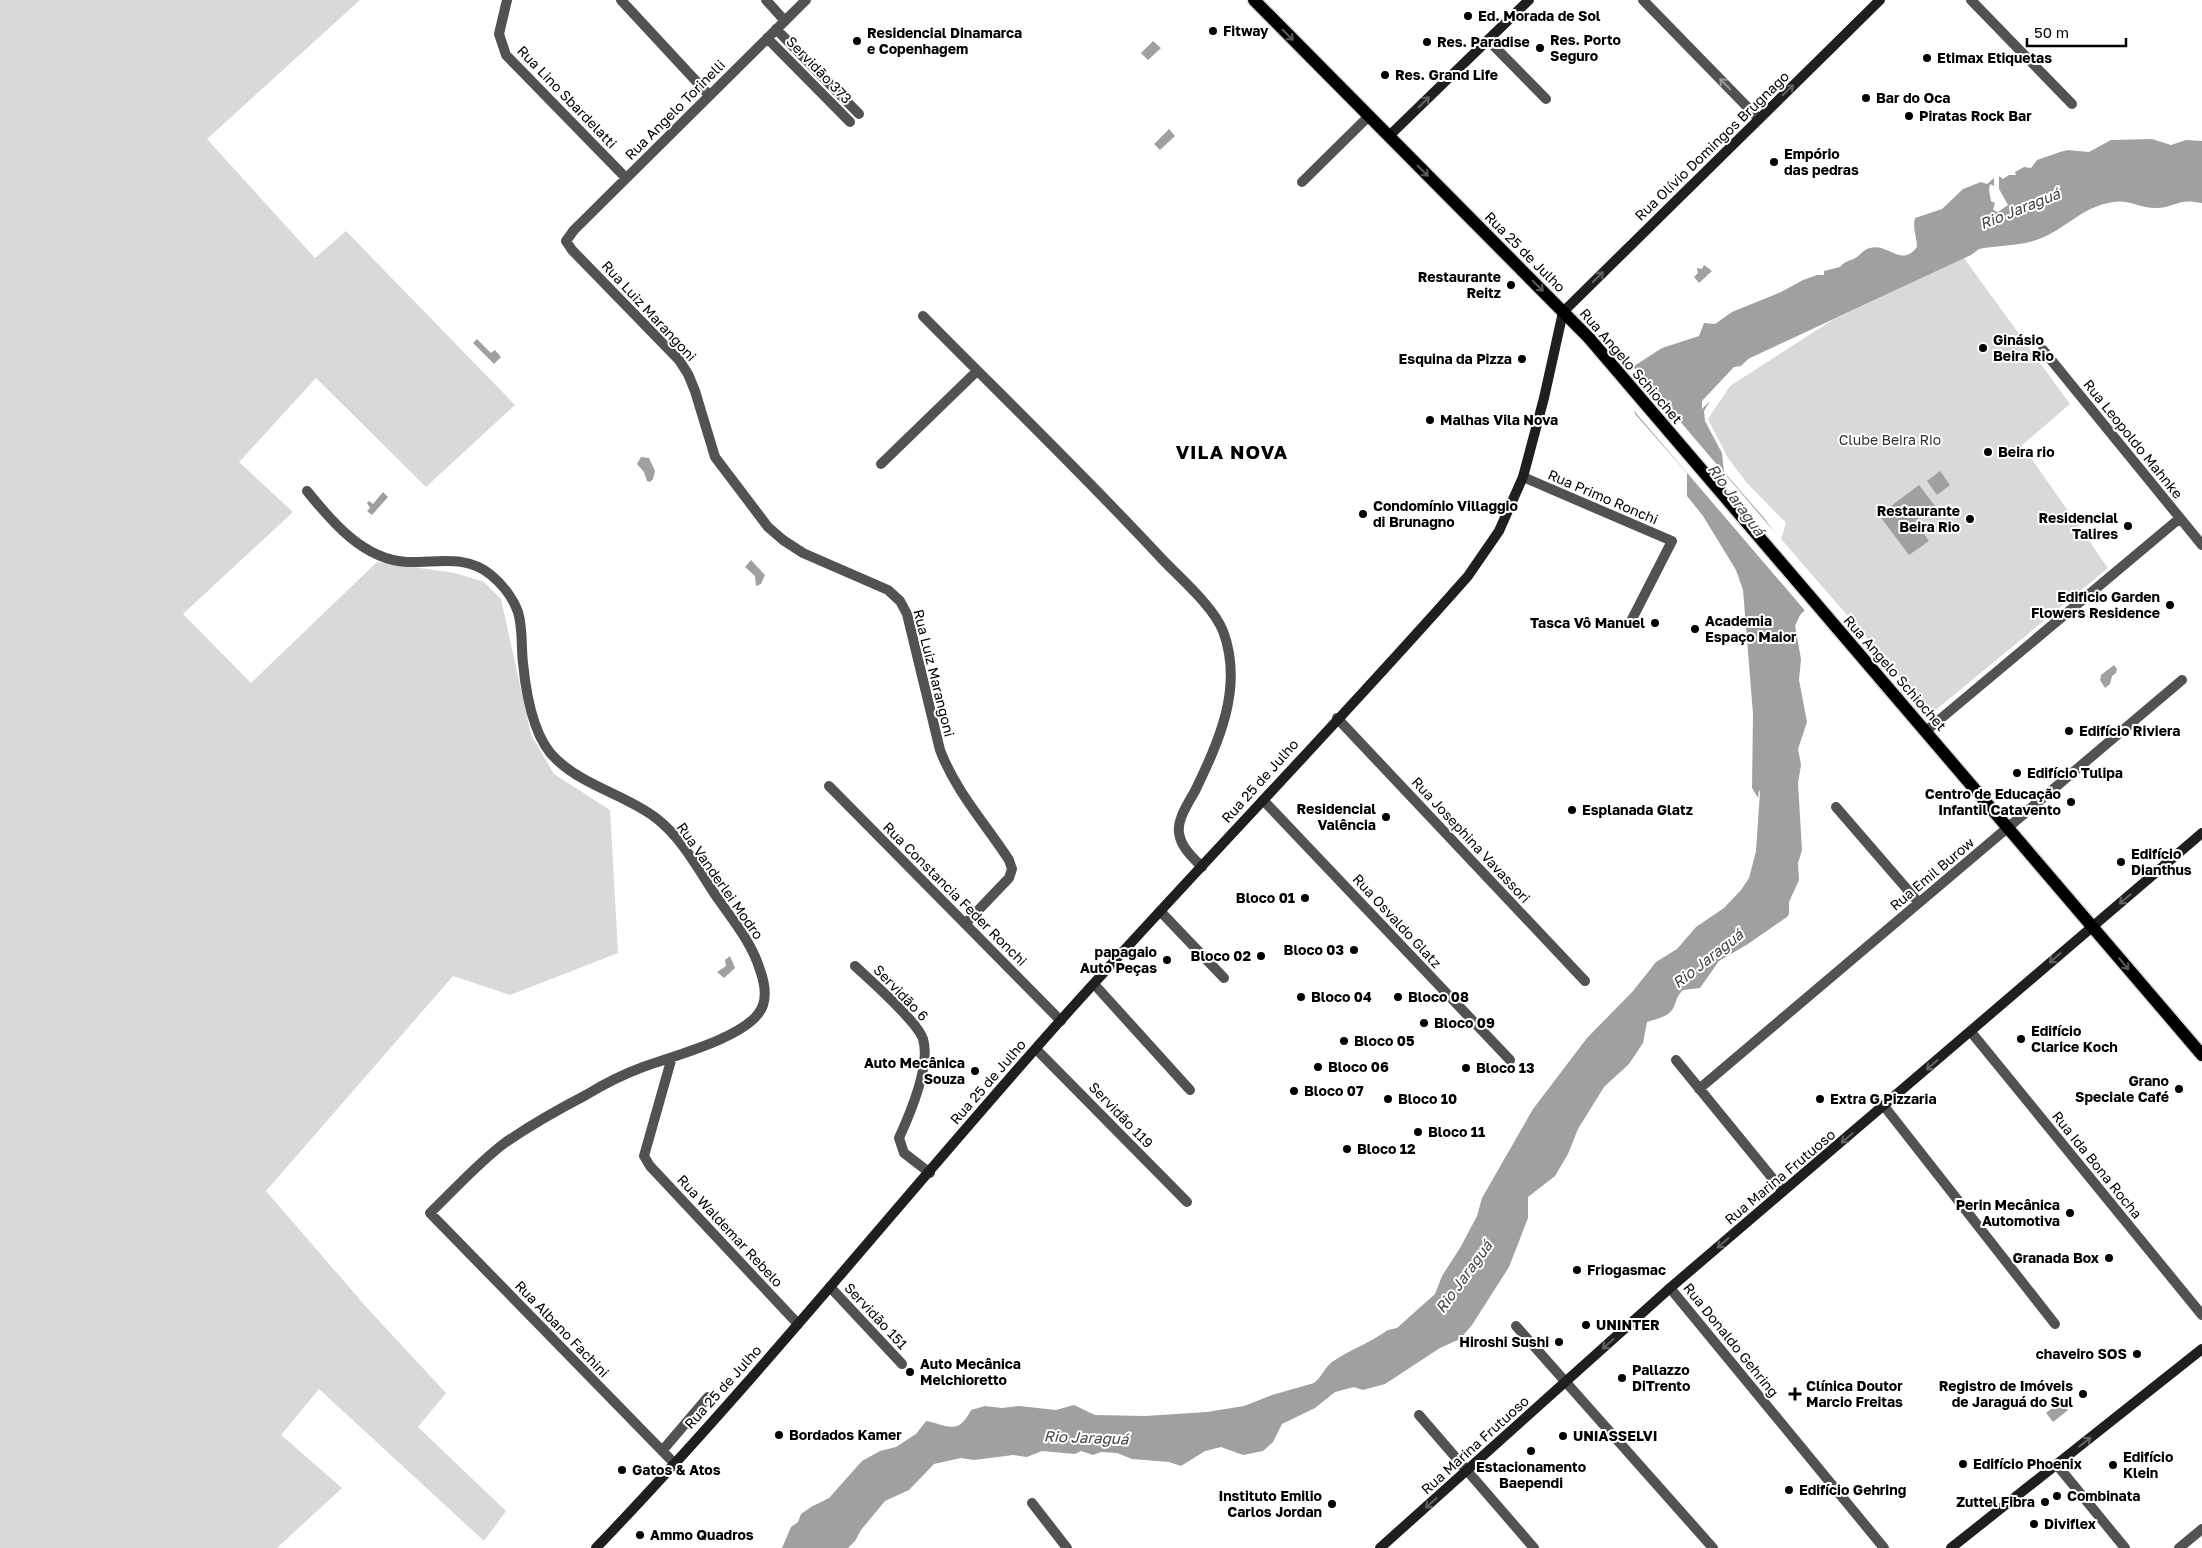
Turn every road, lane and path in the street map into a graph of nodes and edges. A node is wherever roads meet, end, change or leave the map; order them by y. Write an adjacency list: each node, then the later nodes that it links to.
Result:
1 (507, 0): 22 (street, Rua Lino Sbardelatti)
2 (621, 0): 14 (street)
3 (766, 0): 10 (street)
4 (806, 0): 10 (street, Rua Angelo Torinelli)
5 (1254, 0): 18 (main road, Rua 25 de Julho, one-way to 18)
6 (1529, 0): 13 (main road)
7 (1643, 0): 19 (street, one-way to 7)
8 (1880, 0): 19 (main road, Rua Olívio Domingos Brugnago, one-way to 8)
9 (1971, 0): 16 (street)
10 (784, 21): 11 (street, Rua Angelo Torinelli)
11 (776, 29): 12 (street, Rua Angelo Torinelli); 17 (street)
12 (767, 38): 14 (street, Rua Angelo Torinelli); 20 (street, Servidão 373)
13 (1488, 40): 15 (street); 21 (main road, one-way to 13)
14 (709, 95): 22 (street, Rua Angelo Torinelli)
15 (1546, 100)
16 (2072, 104)
17 (858, 114)
18 (1369, 116): 21 (main road, Rua 25 de Julho); 23 (street)
19 (1759, 119): 25 (main road, Rua Olívio Domingos Brugnago, one-way to 19)
20 (850, 122)
21 (1389, 136): 25 (main road, Rua 25 de Julho, one-way to 25)
22 (626, 178): 24 (street, Rua Angelo Torinelli)
23 (1302, 182)
24 (566, 241): 46 (street, Rua Luiz Marangoni)
25 (1563, 312): 30 (main road, Rua 25 de Julho); 37 (main road, Rua Angelo Schiochet)
26 (923, 316): 28 (street)
27 (2043, 350): 32 (street, Rua Leopoldo Mahnke)
28 (977, 371): 29 (street); 43 (street)
29 (881, 464)
30 (1523, 477): 34 (street, Rua Primo Ronchi); 36 (main road, Rua 25 de Julho)
31 (307, 491): 56 (street, Rua Vanderlei Modro)
32 (2180, 518): 33 (street, Rua Leopoldo Mahnke); 37 (street)
33 (2202, 545)
34 (1629, 625)
35 (2182, 680): 41 (street, Rua Emil Burow)
36 (1338, 718): 39 (main road, Rua 25 de Julho); 50 (street, Rua Josephina Vavassori)
37 (1926, 731): 41 (main road, Rua Angelo Schiochet)
38 (829, 786): 46 (street, Rua Constancia Feder Ronchi)
39 (1263, 800): 43 (main road, Rua 25 de Julho); 57 (street, Rua Osvaldo Glatz)
40 (1836, 807): 44 (street)
41 (2008, 828): 44 (street, Rua Emil Burow); 47 (main road, Rua Angelo Schiochet)
42 (2202, 833): 47 (main road, Rua Marina Frutuoso, one-way to 47)
43 (1202, 867): 45 (main road, Rua 25 de Julho)
44 (1919, 903): 59 (street, Rua Emil Burow)
45 (1160, 911): 49 (street); 51 (main road, Rua 25 de Julho)
46 (966, 923): 52 (street, Rua Constancia Feder Ronchi)
47 (2092, 927): 53 (main road, Rua Marina Frutuoso, one-way to 53); 55 (main road, Rua Angelo Schiochet, one-way to 55)
48 (856, 966): 62 (street, Servidão 6)
49 (1224, 978)
50 (1585, 981)
51 (1094, 984): 52 (main road, Rua 25 de Julho); 60 (street)
52 (1060, 1021): 54 (main road, Rua 25 de Julho)
53 (1971, 1032): 61 (main road, Rua Marina Frutuoso, one-way to 61); 68 (street, Rua Ida Bona Rocha)
54 (1036, 1048): 62 (main road, Rua 25 de Julho); 64 (street, Servidão 119)
55 (2202, 1055)
56 (672, 1057): 65 (street, Rua Vanderlei Modro); 69 (street, Rua Waldemar Rebelo)
57 (1510, 1060)
58 (1676, 1060): 59 (street)
59 (1699, 1088): 63 (street)
60 (1190, 1090)
61 (1884, 1106): 63 (main road, Rua Marina Frutuoso, one-way to 63); 70 (street)
62 (930, 1173): 66 (main road, Rua 25 de Julho)
63 (1783, 1191): 67 (main road, Rua Marina Frutuoso, one-way to 67)
64 (1186, 1202)
65 (430, 1213): 77 (street, Rua Albano Fachini)
66 (830, 1287): 69 (main road, Rua 25 de Julho); 73 (street, Servidão 151)
67 (1670, 1288): 74 (main road, Rua Marina Frutuoso, one-way to 74); 88 (street, Rua Donaldo Gehring)
68 (2202, 1315)
69 (798, 1324): 78 (main road, Rua 25 de Julho)
70 (2055, 1324)
71 (1516, 1326): 74 (street)
72 (2202, 1350): 79 (main road, one-way to 72)
73 (902, 1364)
74 (1566, 1382): 80 (main road, Rua Marina Frutuoso); 87 (street)
75 (708, 1397): 77 (street)
76 (1419, 1415): 80 (street)
77 (662, 1451): 78 (street, Rua Albano Fachini)
78 (674, 1464): 83 (main road, Rua 25 de Julho)
79 (2057, 1465): 89 (main road); 90 (street)
80 (1467, 1470): 85 (main road, Rua Marina Frutuoso, one-way to 85); 86 (street)
81 (1032, 1503): 84 (street)
82 (2202, 1529): 91 (street)
83 (596, 1548)
84 (1067, 1548)
85 (1380, 1548)
86 (1534, 1548)
87 (1713, 1548)
88 (1884, 1548)
89 (1951, 1548)
90 (2125, 1548)
91 (2179, 1548)

